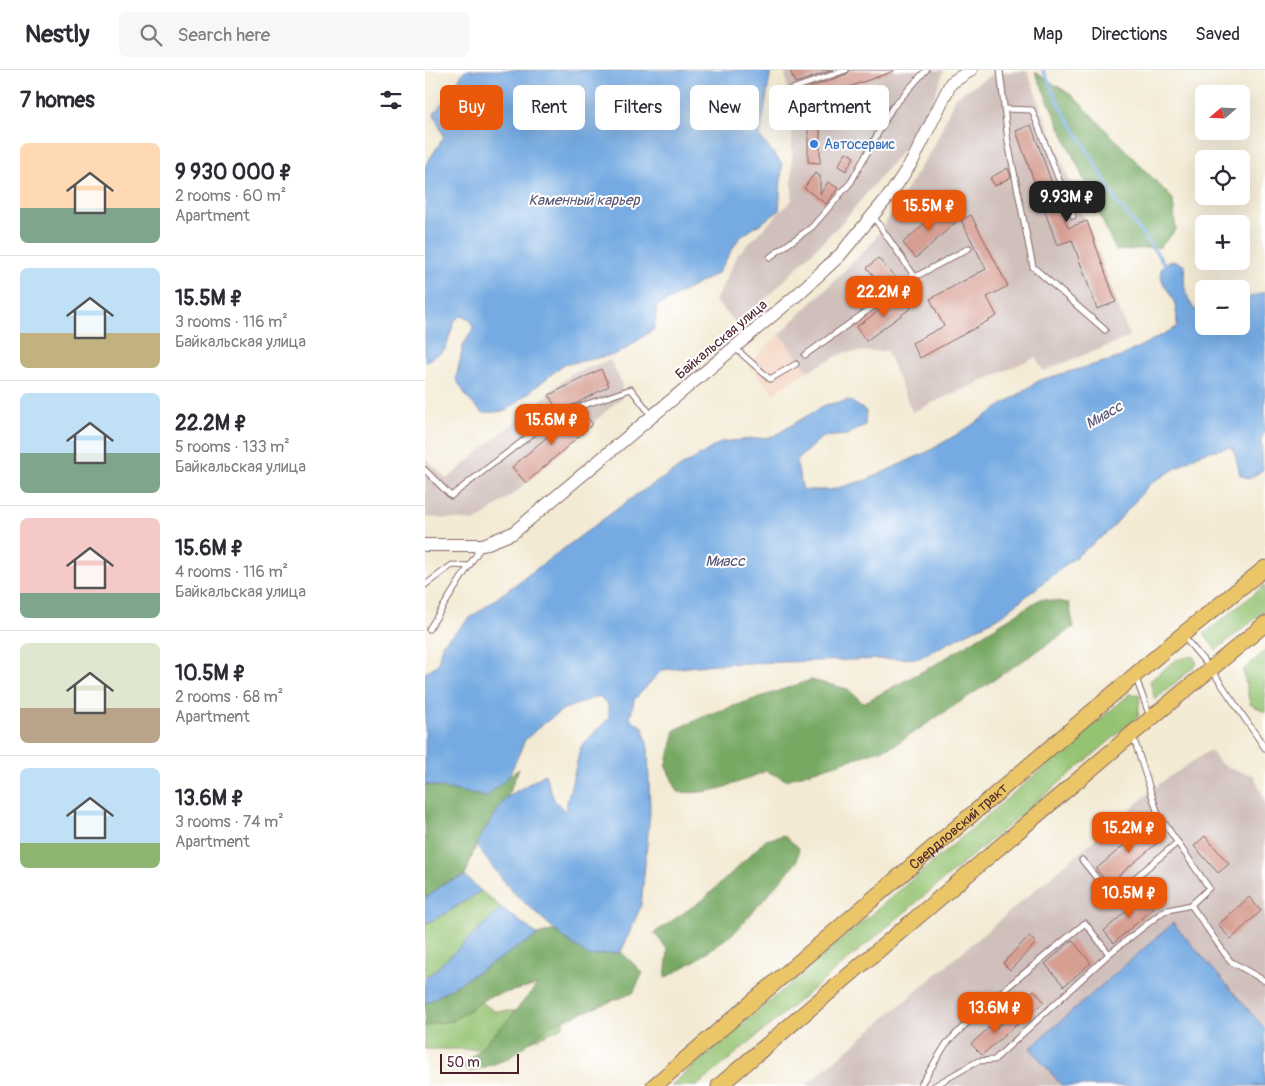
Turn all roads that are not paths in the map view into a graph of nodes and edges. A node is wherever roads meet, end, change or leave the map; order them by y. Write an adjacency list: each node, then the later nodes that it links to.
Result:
1 (846, 70): 5 (lane)
2 (925, 70): 10 (lane)
3 (971, 70): 7 (street, Байкальская улица)
4 (1000, 70): 6 (lane)
5 (803, 85)
6 (1004, 108): 8 (lane); 12 (lane)
7 (873, 215): 11 (lane); 13 (street, Байкальская улица)
8 (1073, 216)
9 (969, 248): 11 (lane)
10 (770, 257)
11 (915, 278): 14 (lane)
12 (1105, 330)
13 (735, 348): 15 (lane); 16 (street, Байкальская улица)
14 (805, 354)
15 (796, 364)
16 (652, 416): 17 (lane); 19 (street, Байкальская улица)
17 (425, 470)
18 (425, 545): 19 (street, Байкальская улица)
19 (483, 545): 20 (lane)
20 (469, 566): 22 (lane); 24 (lane)
21 (1265, 568): 25 (main road, Свердловский тракт)
22 (425, 585)
23 (1265, 624): 26 (main road)
24 (429, 629)
25 (1182, 635): 26 (lane); 27 (main road, Свердловский тракт)
26 (1211, 669): 28 (main road); 30 (lane)
27 (1135, 675): 28 (lane); 37 (main road, Свердловский тракт)
28 (1151, 719): 29 (main road)
29 (1132, 734): 32 (lane); 38 (main road)
30 (1263, 738): 31 (lane)
31 (1265, 748)
32 (1178, 842): 33 (lane); 34 (lane)
33 (1082, 860)
34 (1191, 905): 35 (lane); 36 (lane)
35 (1109, 954): 39 (lane); 40 (lane)
36 (1265, 981)
37 (654, 1086)
38 (719, 1086)
39 (920, 1086)
40 (934, 1086)

